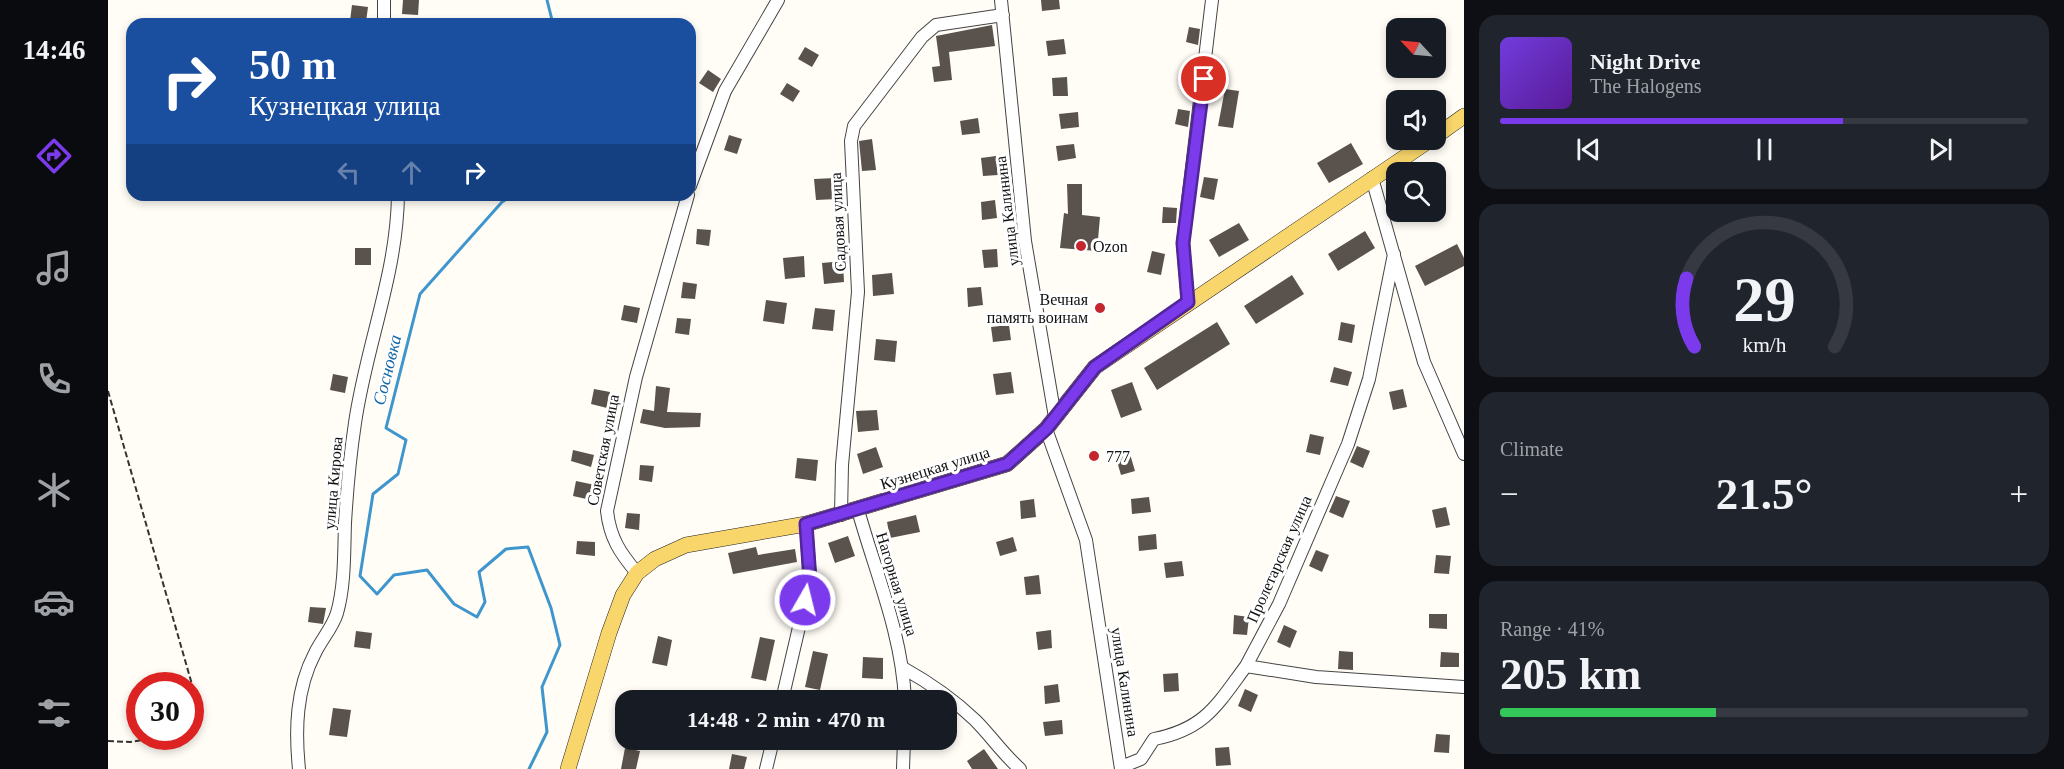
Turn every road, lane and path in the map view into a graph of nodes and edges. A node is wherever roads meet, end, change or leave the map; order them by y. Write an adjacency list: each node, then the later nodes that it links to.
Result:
1 (384, 0): 6 (street)
2 (778, 0): 10 (street)
3 (1001, 0): 5 (street, улица Калинина)
4 (1212, 0): 15 (street)
5 (1003, 15): 17 (street, улица Калинина); 20 (street, Садовая улица)
6 (384, 18)
7 (1464, 116): 8 (main road)
8 (1446, 129)
9 (1415, 150): 11 (main road, Кузнецкая улица)
10 (696, 170)
11 (1372, 178): 14 (street, Пролетарская улица); 15 (main road, Кузнецкая улица)
12 (398, 201): 34 (street, улица Кирова)
13 (686, 201): 22 (street, Советская улица)
14 (1394, 254): 18 (street, Пролетарская улица); 23 (street, Пролетарская улица)
15 (1188, 302): 17 (main road, Кузнецкая улица)
16 (108, 391): 25 (path)
17 (1051, 423): 19 (main road, Кузнецкая улица); 33 (street, улица Калинина)
18 (1464, 454)
19 (858, 510): 20 (main road, Кузнецкая улица); 24 (street, Нагорная улица)
20 (841, 515): 21 (main road, Кузнецкая улица)
21 (806, 524): 22 (main road, Кузнецкая улица); 27 (street)
22 (638, 573): 35 (main road)
23 (1246, 666): 26 (street); 33 (street, Пролетарская улица)
24 (903, 668): 28 (street, Нагорная улица); 38 (street)
25 (188, 672)
26 (1464, 687)
27 (784, 690)
28 (904, 690)
29 (108, 741): 30 (path)
30 (126, 742)
31 (771, 750): 36 (street)
32 (904, 750): 37 (street)
33 (1121, 768)
34 (299, 769)
35 (567, 769)
36 (766, 769)
37 (903, 769)
38 (1020, 769)

